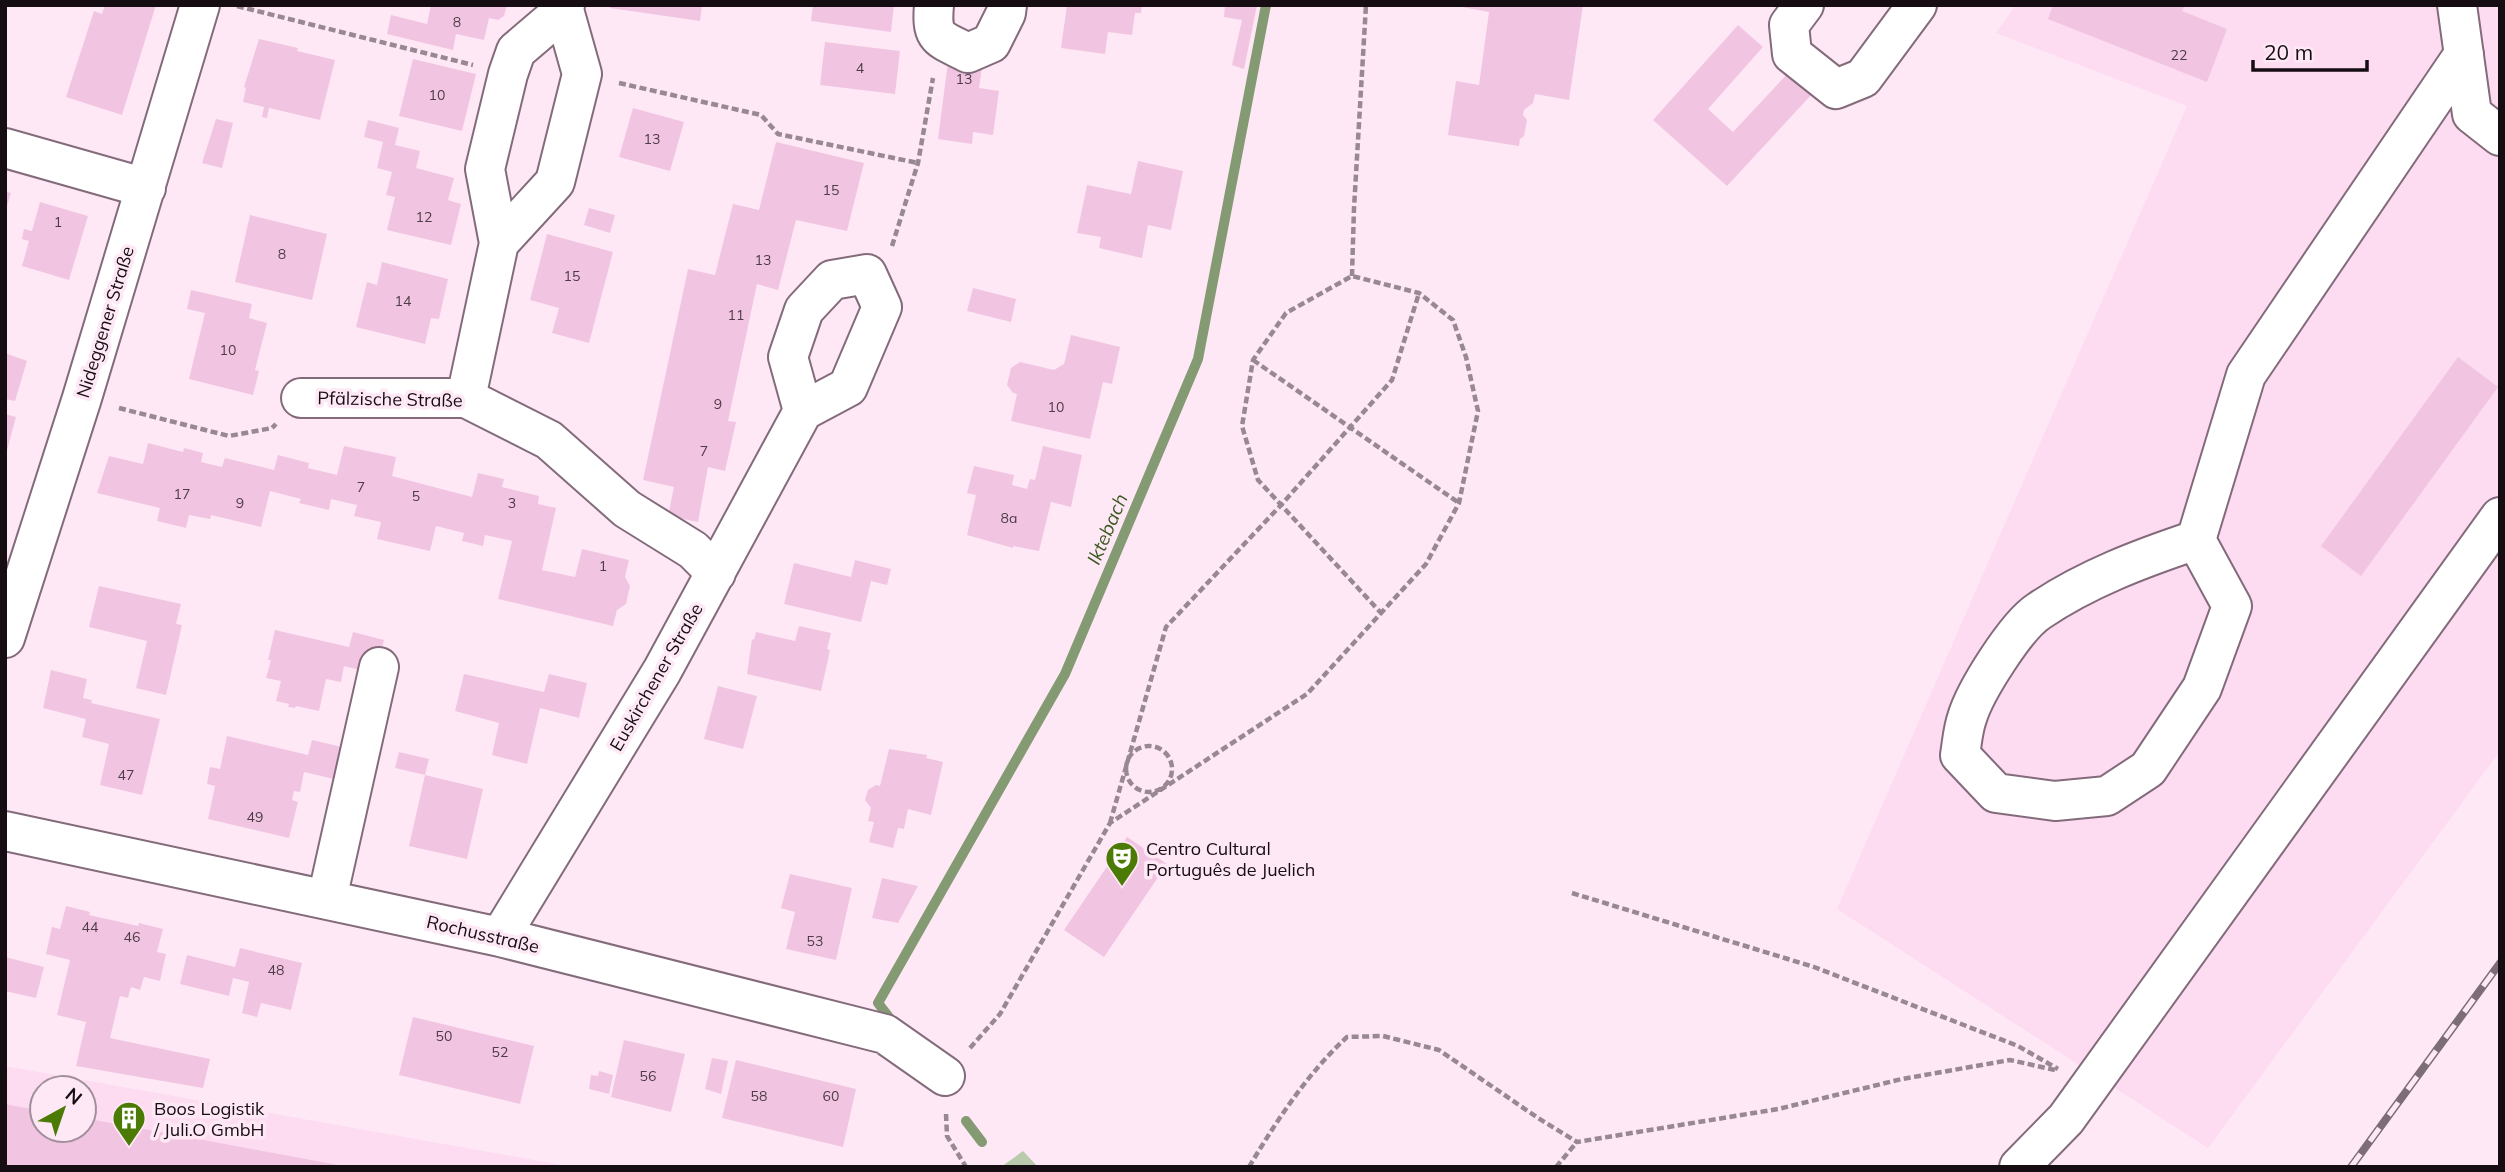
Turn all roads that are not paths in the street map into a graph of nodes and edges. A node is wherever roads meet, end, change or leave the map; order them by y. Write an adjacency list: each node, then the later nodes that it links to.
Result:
1 (200, 5): 11 (street, Nideggener Straße)
2 (1007, 5): 7 (street)
3 (1804, 5): 4 (street)
4 (1917, 5)
5 (2457, 5): 8 (street)
6 (565, 8): 12 (street); 12 (street)
7 (937, 22)
8 (2464, 54): 9 (street); 17 (street)
9 (2500, 136)
10 (5, 148): 11 (street)
11 (146, 188): 19 (street, Nideggener Straße)
12 (499, 243): 14 (street)
13 (301, 398): 14 (street, Pfälzische Straße)
14 (466, 398): 18 (street, Pfälzische Straße)
15 (803, 411): 15 (street); 18 (street, Euskirchener Straße)
16 (2500, 517): 25 (street)
17 (2196, 540): 17 (street)
18 (716, 573): 23 (street, Euskirchener Straße)
19 (5, 638)
20 (379, 667): 22 (street)
21 (5, 831): 22 (street, Rochusstraße)
22 (327, 899): 23 (street, Rochusstraße)
23 (500, 937): 24 (street, Rochusstraße)
24 (946, 1076)
25 (2019, 1167)

